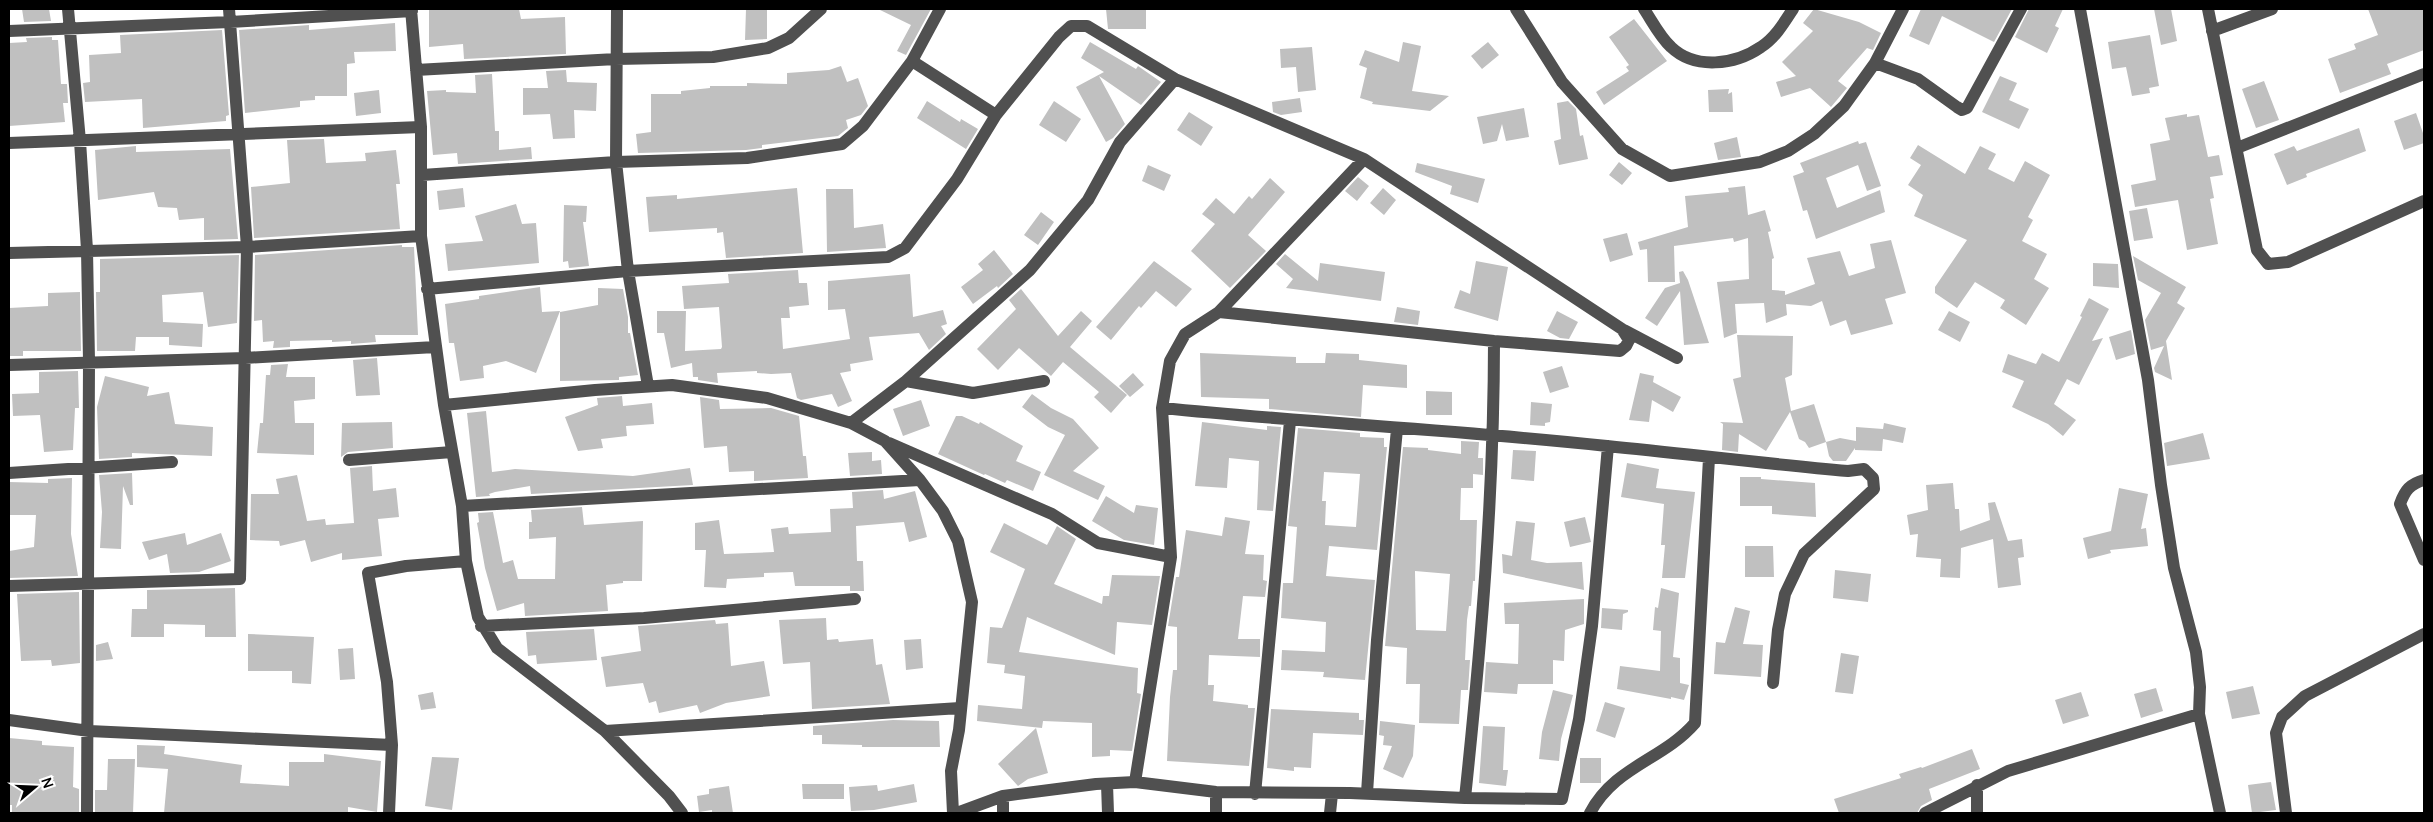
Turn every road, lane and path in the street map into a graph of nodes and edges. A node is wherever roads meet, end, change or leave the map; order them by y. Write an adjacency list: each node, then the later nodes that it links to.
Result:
1 (68, 9): 16 (street)
2 (229, 9): 15 (street)
3 (617, 9): 19 (street)
4 (821, 9): 19 (street)
5 (940, 9): 20 (street)
6 (1516, 9): 21 (street)
7 (1644, 9): 14 (street)
8 (1904, 9): 21 (street)
9 (2021, 9): 21 (street)
10 (2080, 9): 81 (street)
11 (2208, 9): 18 (street)
12 (2272, 9): 18 (street)
13 (412, 10): 15 (street); 22 (street)
14 (1791, 10)
15 (230, 22): 16 (street); 27 (street)
16 (69, 28): 17 (street); 28 (street)
17 (9, 31)
18 (2212, 31): 30 (street)
19 (616, 59): 22 (street); 32 (street)
20 (912, 61): 25 (street); 32 (street)
21 (1875, 63)
22 (416, 70): 26 (street)
23 (2424, 74): 30 (street)
24 (1175, 79): 25 (street); 31 (street); 49 (street)
25 (996, 114): 39 (street)
26 (421, 127): 27 (street); 33 (street)
27 (239, 133): 28 (street); 36 (street)
28 (80, 141): 29 (street); 37 (street)
29 (9, 143)
30 (2237, 148): 34 (street)
31 (1364, 159): 41 (street); 42 (street)
32 (616, 162): 33 (street); 39 (street)
33 (422, 175): 35 (street)
34 (2424, 201)
35 (421, 236): 36 (street); 40 (street)
36 (247, 248): 37 (street); 45 (street)
37 (87, 250): 38 (street); 47 (street)
38 (9, 253)
39 (628, 271): 40 (street); 51 (street)
40 (427, 289): 44 (street)
41 (1219, 312): 43 (street); 53 (street)
42 (1622, 329): 43 (street); 46 (street)
43 (1494, 341): 57 (street)
44 (435, 347): 45 (street); 52 (street)
45 (245, 358): 47 (street); 74 (street)
46 (1677, 358)
47 (89, 362): 48 (street); 65 (street)
48 (9, 365)
49 (906, 380): 50 (street); 55 (street)
50 (1044, 381)
51 (648, 386): 52 (street); 55 (street)
52 (444, 405): 60 (street)
53 (1162, 408): 54 (street); 71 (street)
54 (1290, 421): 56 (street); 90 (street)
55 (851, 423): 58 (street)
56 (1397, 429): 57 (street); 92 (street)
57 (1494, 436): 59 (street); 94 (street)
58 (885, 441): 61 (street); 66 (street)
59 (1608, 446): 62 (street); 94 (street)
60 (452, 452): 63 (street); 70 (street)
61 (922, 456): 66 (street); 71 (street)
62 (1710, 458): 79 (street); 103 (street)
63 (349, 460)
64 (172, 462): 65 (street)
65 (87, 467): 67 (street); 74 (street)
66 (911, 470): 68 (street)
67 (9, 473)
68 (920, 480): 70 (street); 80 (street)
69 (2424, 480): 72 (street)
70 (462, 506): 73 (street)
71 (1171, 557): 86 (street)
72 (2424, 560)
73 (466, 561): 77 (street); 85 (street)
74 (89, 582): 75 (street); 83 (street)
75 (9, 586)
76 (855, 599): 77 (street)
77 (481, 626): 84 (street)
78 (2424, 634): 107 (street)
79 (1773, 683)
80 (960, 708): 84 (street); 98 (street)
81 (2199, 714): 88 (street); 106 (street)
82 (9, 720): 83 (street)
83 (89, 731): 85 (street); 95 (street)
84 (606, 731): 97 (street)
85 (392, 745): 96 (street)
86 (1134, 782): 87 (street); 89 (street)
87 (1107, 784): 93 (street); 100 (street)
88 (1977, 785): 104 (street); 105 (street)
89 (1216, 792): 90 (street); 101 (street)
90 (1255, 794): 91 (street)
91 (1332, 794): 92 (street); 102 (street)
92 (1367, 794): 94 (street)
93 (1003, 796): 98 (street); 99 (street)
94 (1464, 798)
95 (87, 813)
96 (389, 813)
97 (682, 813)
98 (955, 813)
99 (1003, 813)
100 (1108, 813)
101 (1216, 813)
102 (1330, 813)
103 (1590, 813)
104 (1925, 813)
105 (1977, 813)
106 (2220, 813)
107 (2286, 813)

